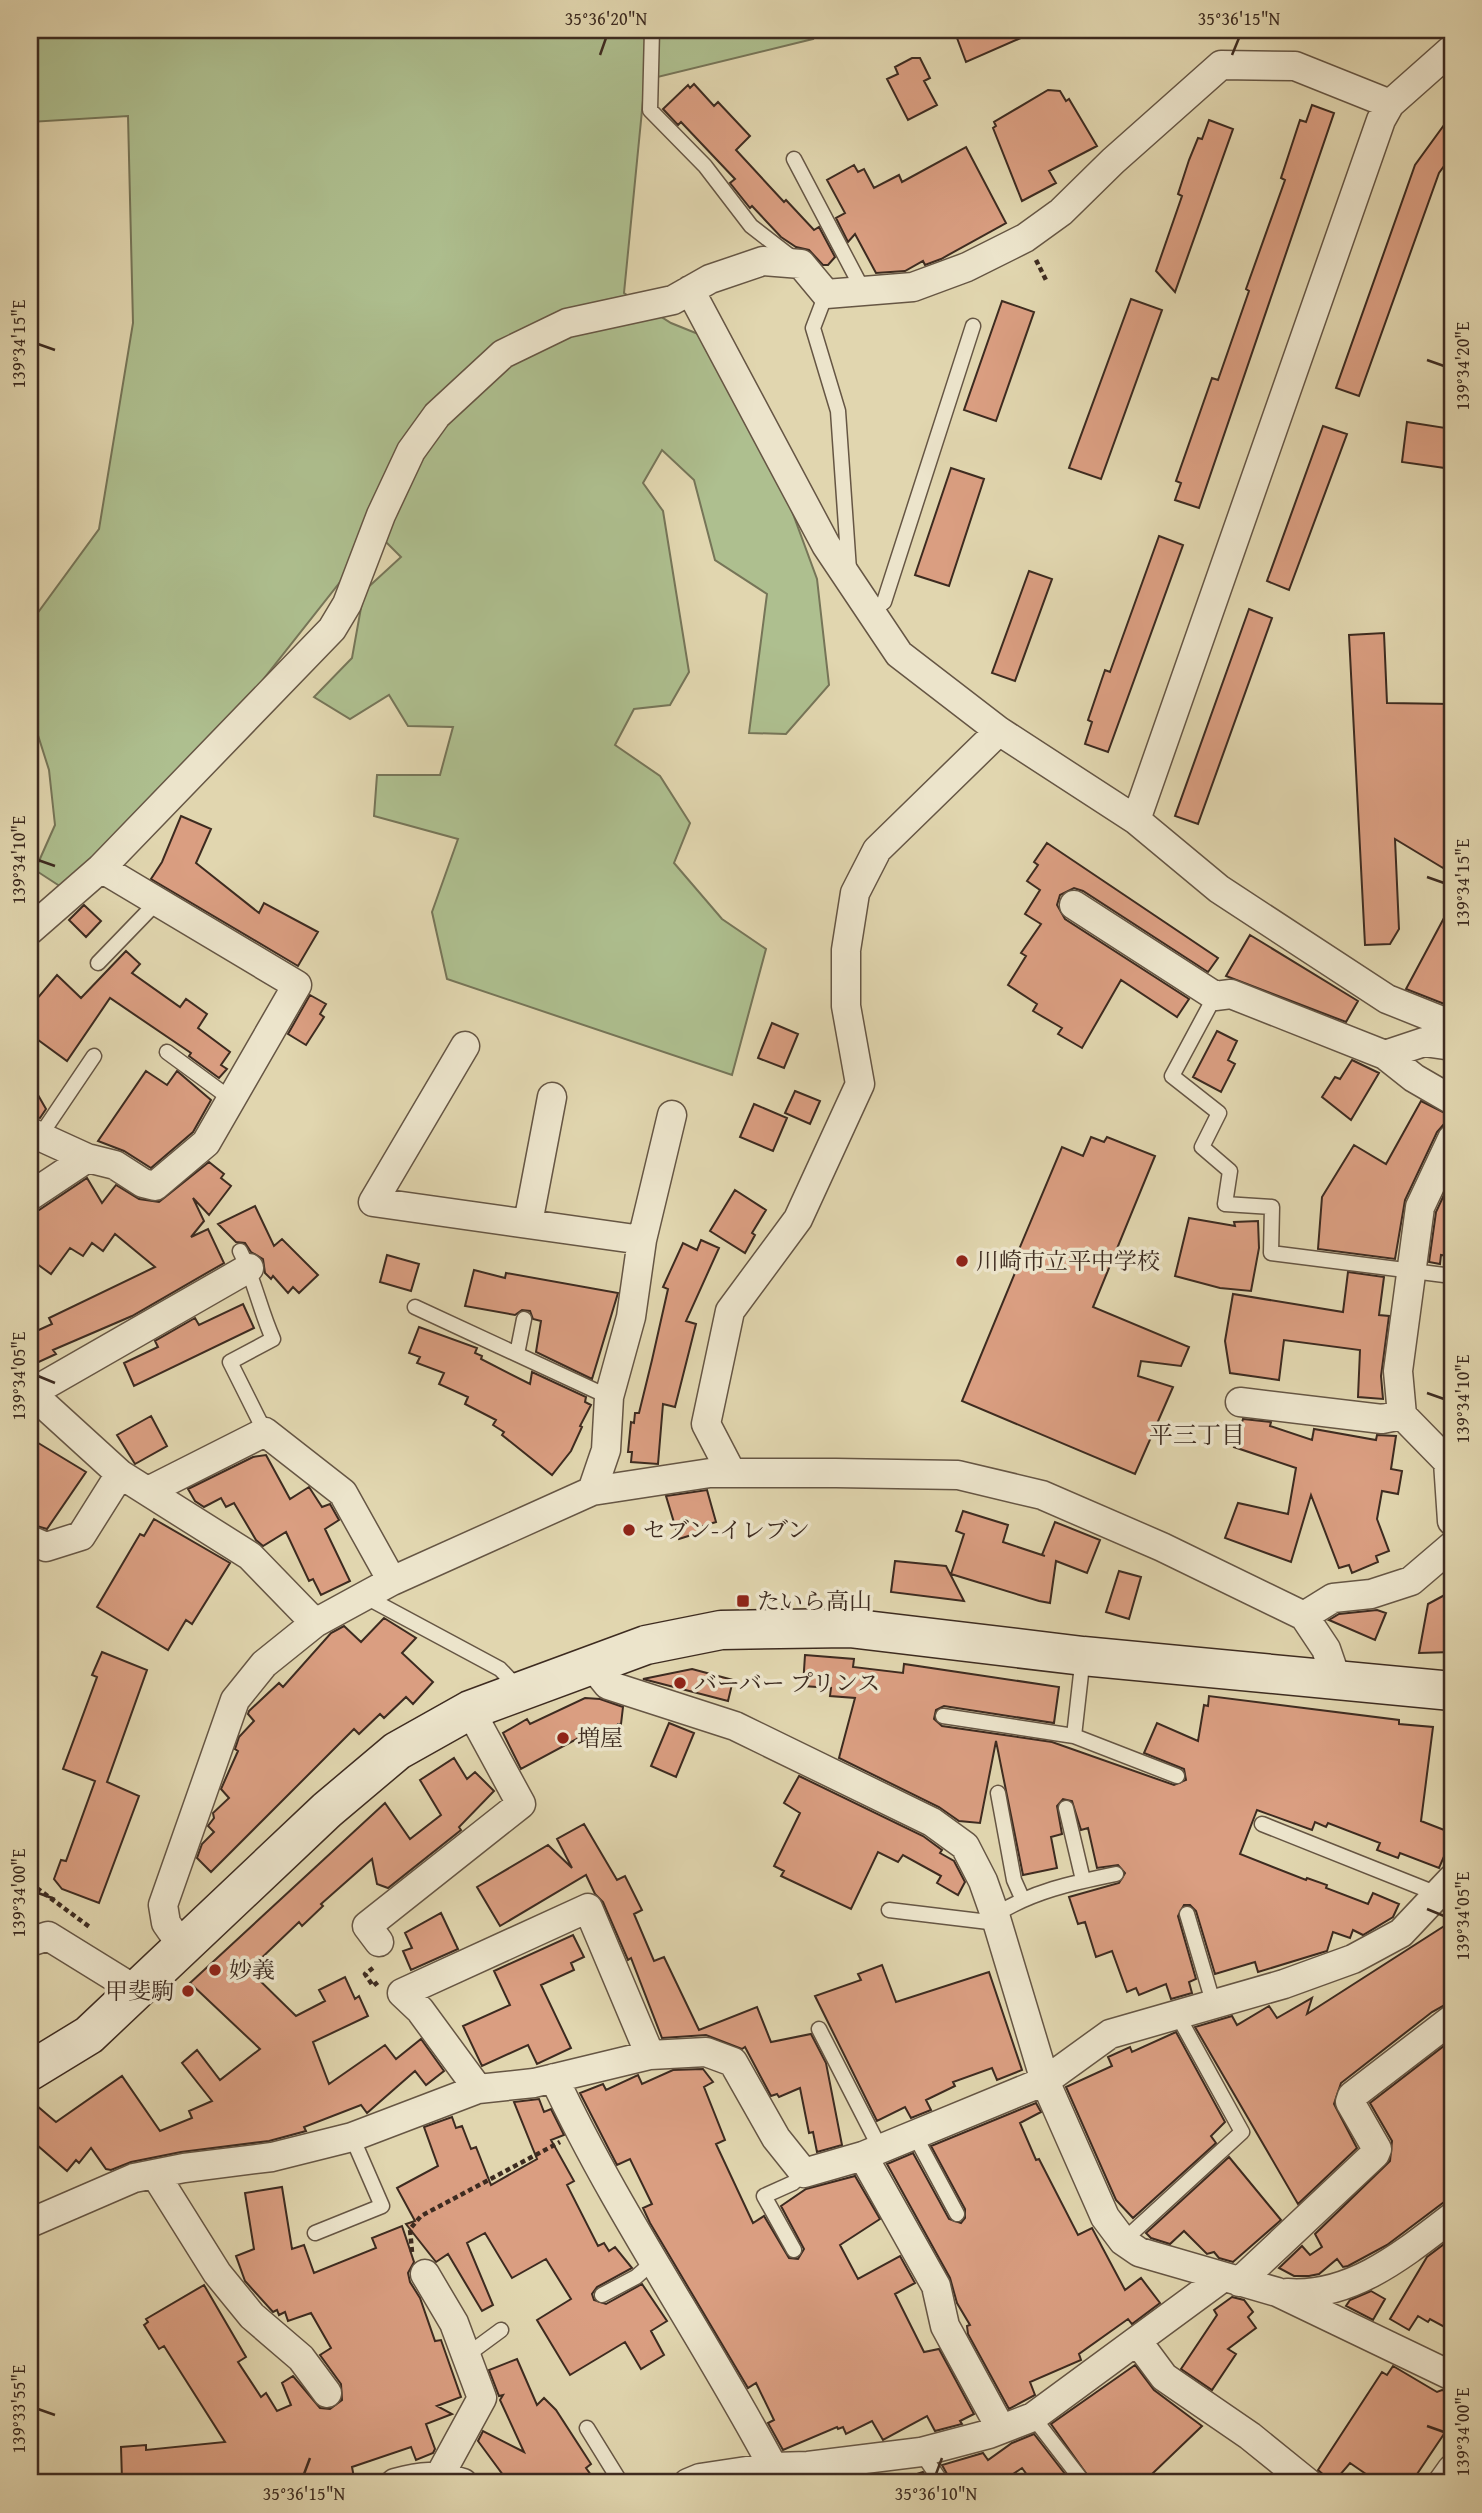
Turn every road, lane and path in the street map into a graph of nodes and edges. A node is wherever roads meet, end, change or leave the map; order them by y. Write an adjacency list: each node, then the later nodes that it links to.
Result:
1 (652, 30): 5 (lane)
2 (1452, 49): 3 (street)
3 (1390, 104): 7 (street); 13 (street)
4 (794, 159): 7 (lane)
5 (801, 264): 6 (street); 8 (street)
6 (690, 290): 10 (street); 14 (street)
7 (864, 292): 8 (street)
8 (826, 294): 10 (lane)
9 (973, 326): 11 (lane)
10 (849, 578): 11 (street)
11 (869, 613): 12 (street)
12 (999, 731): 13 (street); 48 (street)
13 (1136, 820): 20 (street)
14 (101, 868): 15 (street); 17 (street)
15 (157, 902): 18 (lane); 27 (street)
16 (1074, 905): 19 (street)
17 (30, 930)
18 (98, 963)
19 (1215, 996): 24 (street); 38 (lane)
20 (1452, 1025)
21 (465, 1046): 35 (street)
22 (1452, 1046): 24 (street)
23 (167, 1052): 27 (lane)
24 (1385, 1055): 28 (street)
25 (94, 1056): 30 (lane)
26 (552, 1097): 35 (street)
27 (231, 1099): 32 (street)
28 (1452, 1101)
29 (671, 1115): 36 (street)
30 (35, 1134): 32 (street)
31 (1452, 1139): 33 (street)
32 (87, 1158): 34 (street)
33 (1446, 1168): 38 (street)
34 (30, 1196)
35 (528, 1223): 36 (street)
36 (642, 1240): 44 (street)
37 (244, 1260): 43 (street); 47 (lane)
38 (1410, 1272): 39 (lane); 46 (street)
39 (1452, 1276)
40 (415, 1307): 42 (lane)
41 (524, 1319): 42 (lane)
42 (517, 1354): 44 (lane)
43 (30, 1393): 49 (street)
44 (609, 1397): 50 (street)
45 (1240, 1402): 46 (street)
46 (1402, 1415): 52 (street)
47 (265, 1432): 51 (street); 55 (street)
48 (731, 1472): 50 (street); 57 (street)
49 (120, 1474): 51 (street); 53 (street)
50 (592, 1490): 55 (street)
51 (148, 1491): 58 (street)
52 (1452, 1521)
53 (30, 1540)
54 (1452, 1546): 57 (street)
55 (393, 1581): 56 (street)
56 (366, 1597): 58 (street); 62 (lane)
57 (1304, 1616): 61 (street)
58 (315, 1623): 82 (street)
59 (1083, 1656): 60 (street); 61 (street); 66 (lane)
60 (591, 1664): 62 (street); 78 (street)
61 (1336, 1681): 63 (street)
62 (520, 1690): 64 (street)
63 (1452, 1691)
64 (470, 1710): 81 (street); 82 (street)
65 (943, 1716): 66 (lane)
66 (1074, 1736): 67 (lane)
67 (1177, 1776)
68 (998, 1793): 75 (lane)
69 (1066, 1808): 72 (lane)
70 (1262, 1824): 74 (lane)
71 (1116, 1874): 72 (lane)
72 (1083, 1880): 75 (lane)
73 (30, 1883): 79 (path)
74 (1446, 1887): 84 (street)
75 (1022, 1898): 78 (lane)
76 (889, 1910): 78 (lane)
77 (1187, 1914): 84 (lane)
78 (996, 1919): 91 (street)
79 (94, 1931)
80 (30, 1942): 83 (street)
81 (379, 1942)
82 (182, 1946): 83 (street)
83 (137, 1991): 89 (street)
84 (1213, 2002): 85 (street)
85 (1178, 2016): 91 (street); 104 (lane)
86 (1452, 2019): 108 (street)
87 (819, 2029): 96 (lane)
88 (650, 2055): 90 (street); 92 (street); 97 (street)
89 (30, 2071)
90 (554, 2078): 92 (street); 93 (street)
91 (1045, 2081): 94 (street); 104 (street)
92 (478, 2089): 95 (street)
93 (579, 2133): 102 (path); 106 (street)
94 (914, 2134): 96 (street); 99 (lane)
95 (352, 2137): 98 (street); 103 (lane)
96 (872, 2152): 97 (street); 118 (street)
97 (804, 2173): 105 (lane)
98 (155, 2174): 101 (street); 115 (street)
99 (957, 2214)
100 (1452, 2217): 109 (street)
101 (30, 2223)
102 (410, 2229)
103 (315, 2233)
104 (1123, 2241): 108 (street)
105 (794, 2250)
106 (653, 2262): 110 (lane); 120 (street)
107 (425, 2274): 113 (street)
108 (1231, 2280): 109 (street); 112 (street)
109 (1277, 2292): 114 (street)
110 (602, 2295)
111 (501, 2330): 113 (lane)
112 (1138, 2342): 116 (street); 129 (street)
113 (467, 2355): 123 (street)
114 (1452, 2376)
115 (327, 2393)
116 (1032, 2417): 118 (street); 128 (lane)
117 (587, 2428): 125 (lane)
118 (1001, 2429): 119 (street)
119 (921, 2452): 122 (street); 127 (lane)
120 (772, 2467): 122 (street); 126 (street)
121 (1452, 2469): 130 (street)
122 (812, 2475)
123 (451, 2479): 124 (street)
124 (395, 2483)
125 (621, 2483)
126 (688, 2483)
127 (942, 2483)
128 (1084, 2483)
129 (1308, 2483)
130 (1442, 2483)

